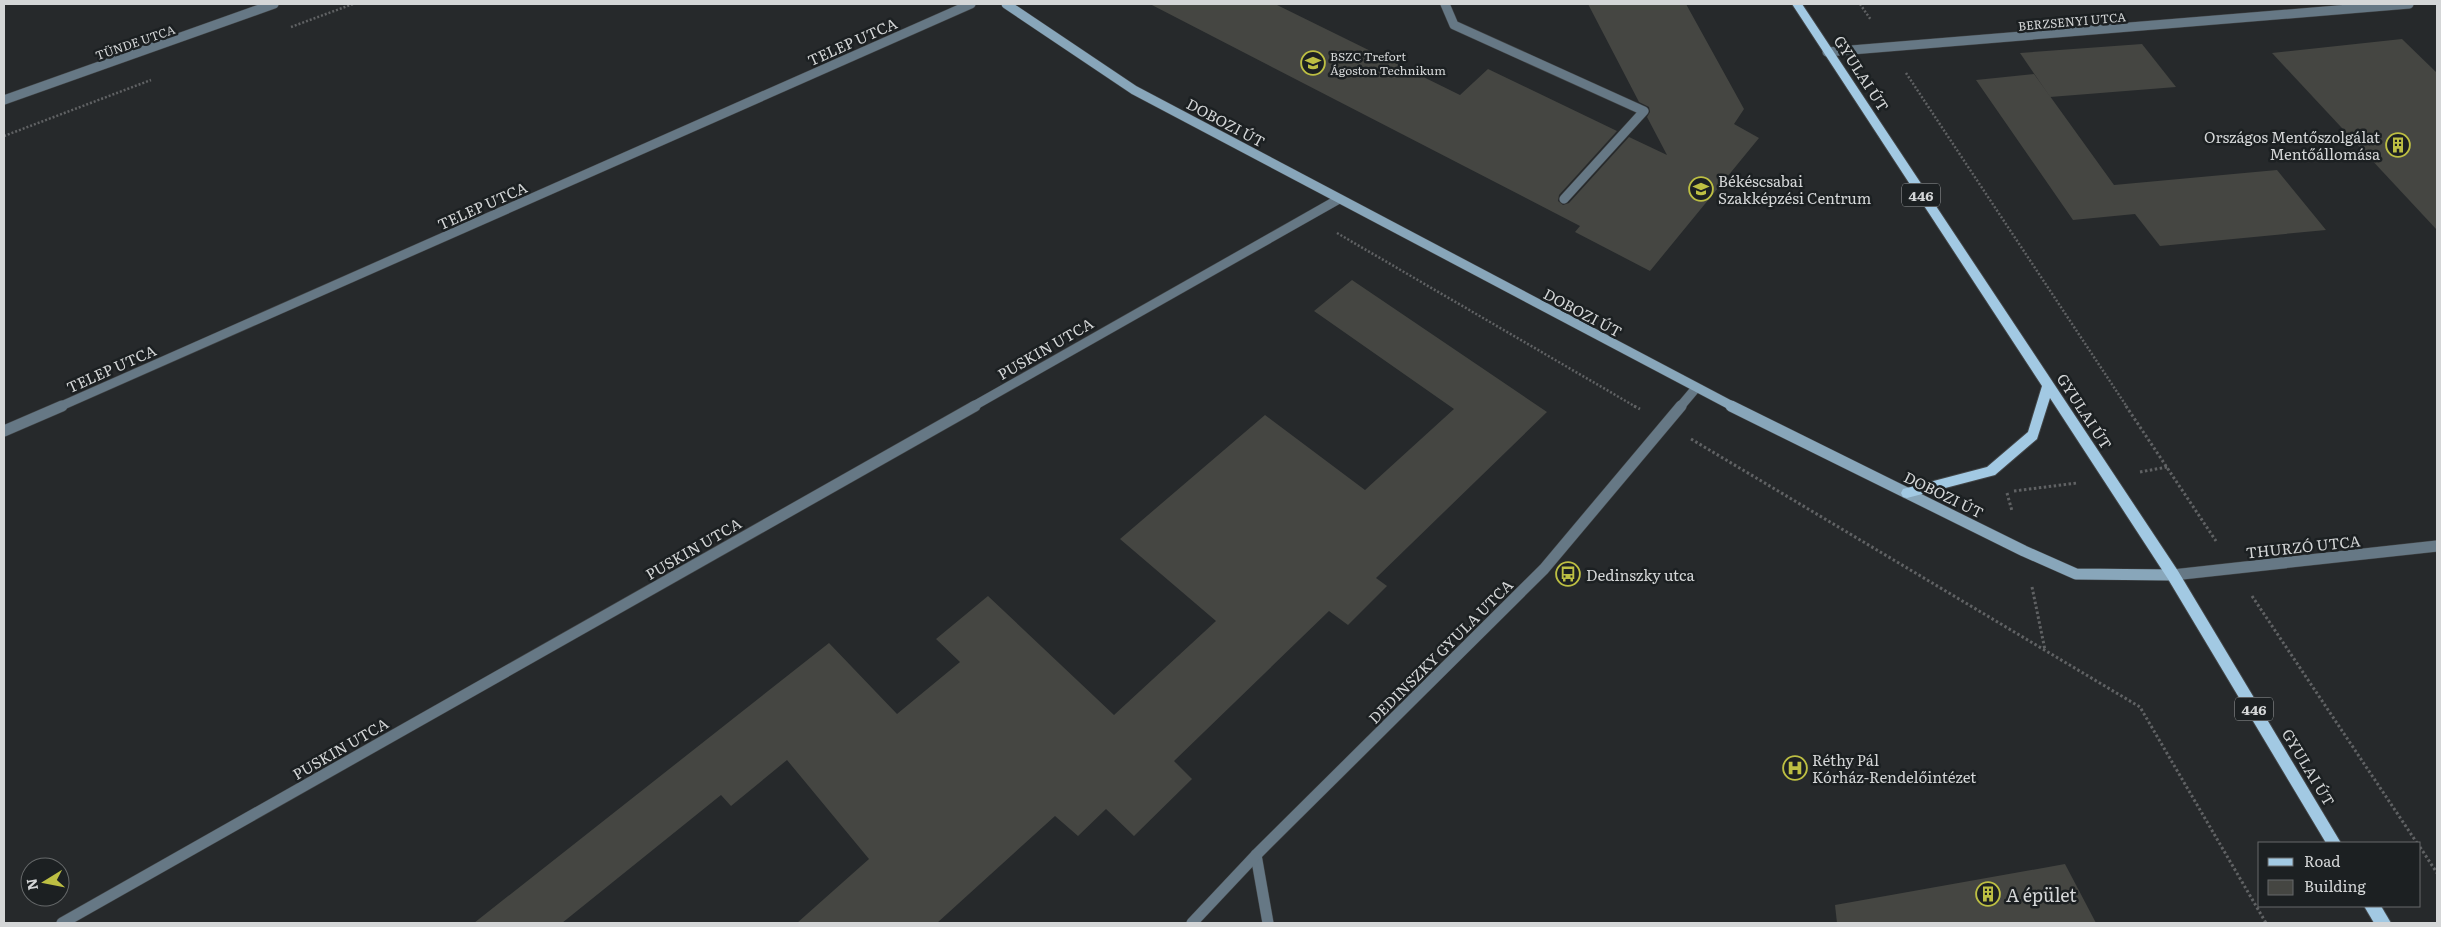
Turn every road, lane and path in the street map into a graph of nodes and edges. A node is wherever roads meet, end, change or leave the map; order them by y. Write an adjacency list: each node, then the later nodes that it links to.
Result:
1 (274, 4): 10 (street, TÜNDE UTCA)
2 (971, 4): 17 (street, TELEP UTCA)
3 (1006, 4): 11 (main road, DOBOZI ÚT)
4 (1445, 4): 12 (street)
5 (1797, 4): 9 (main road, GYULAI ÚT / 446)
6 (1860, 4): 8 (path)
7 (2409, 4): 8 (street, BERZSENYI UTCA)
8 (1888, 47): 9 (street, BERZSENYI UTCA); 20 (path)
9 (1827, 52): 14 (main road, GYULAI ÚT / 446)
10 (4, 100)
11 (1338, 199): 13 (street, PUSKIN UTCA); 15 (main road, DOBOZI ÚT)
12 (1564, 199)
13 (1308, 216): 16 (path); 28 (street, PUSKIN UTCA)
14 (2048, 386): 18 (main road); 21 (main road, GYULAI ÚT / 446)
15 (1696, 388): 16 (street, DEDINSZKY GYULA UTCA); 18 (main road, DOBOZI ÚT)
16 (1666, 424): 25 (street, DEDINSZKY GYULA UTCA); 31 (path)
17 (4, 431)
18 (1907, 493): 21 (main road, DOBOZI ÚT)
19 (2437, 546): 20 (street, THURZÓ UTCA)
20 (2234, 569): 21 (street, THURZÓ UTCA); 23 (path)
21 (2172, 575): 22 (main road, GYULAI ÚT / 446)
22 (2333, 842)
23 (2416, 842)
24 (2421, 849): 26 (path)
25 (1256, 855): 29 (street, DEDINSZKY GYULA UTCA); 30 (street)
26 (2437, 873)
27 (2373, 907): 32 (main road)
28 (62, 923)
29 (1192, 923)
30 (1268, 923)
31 (2266, 923)
32 (2383, 923)

